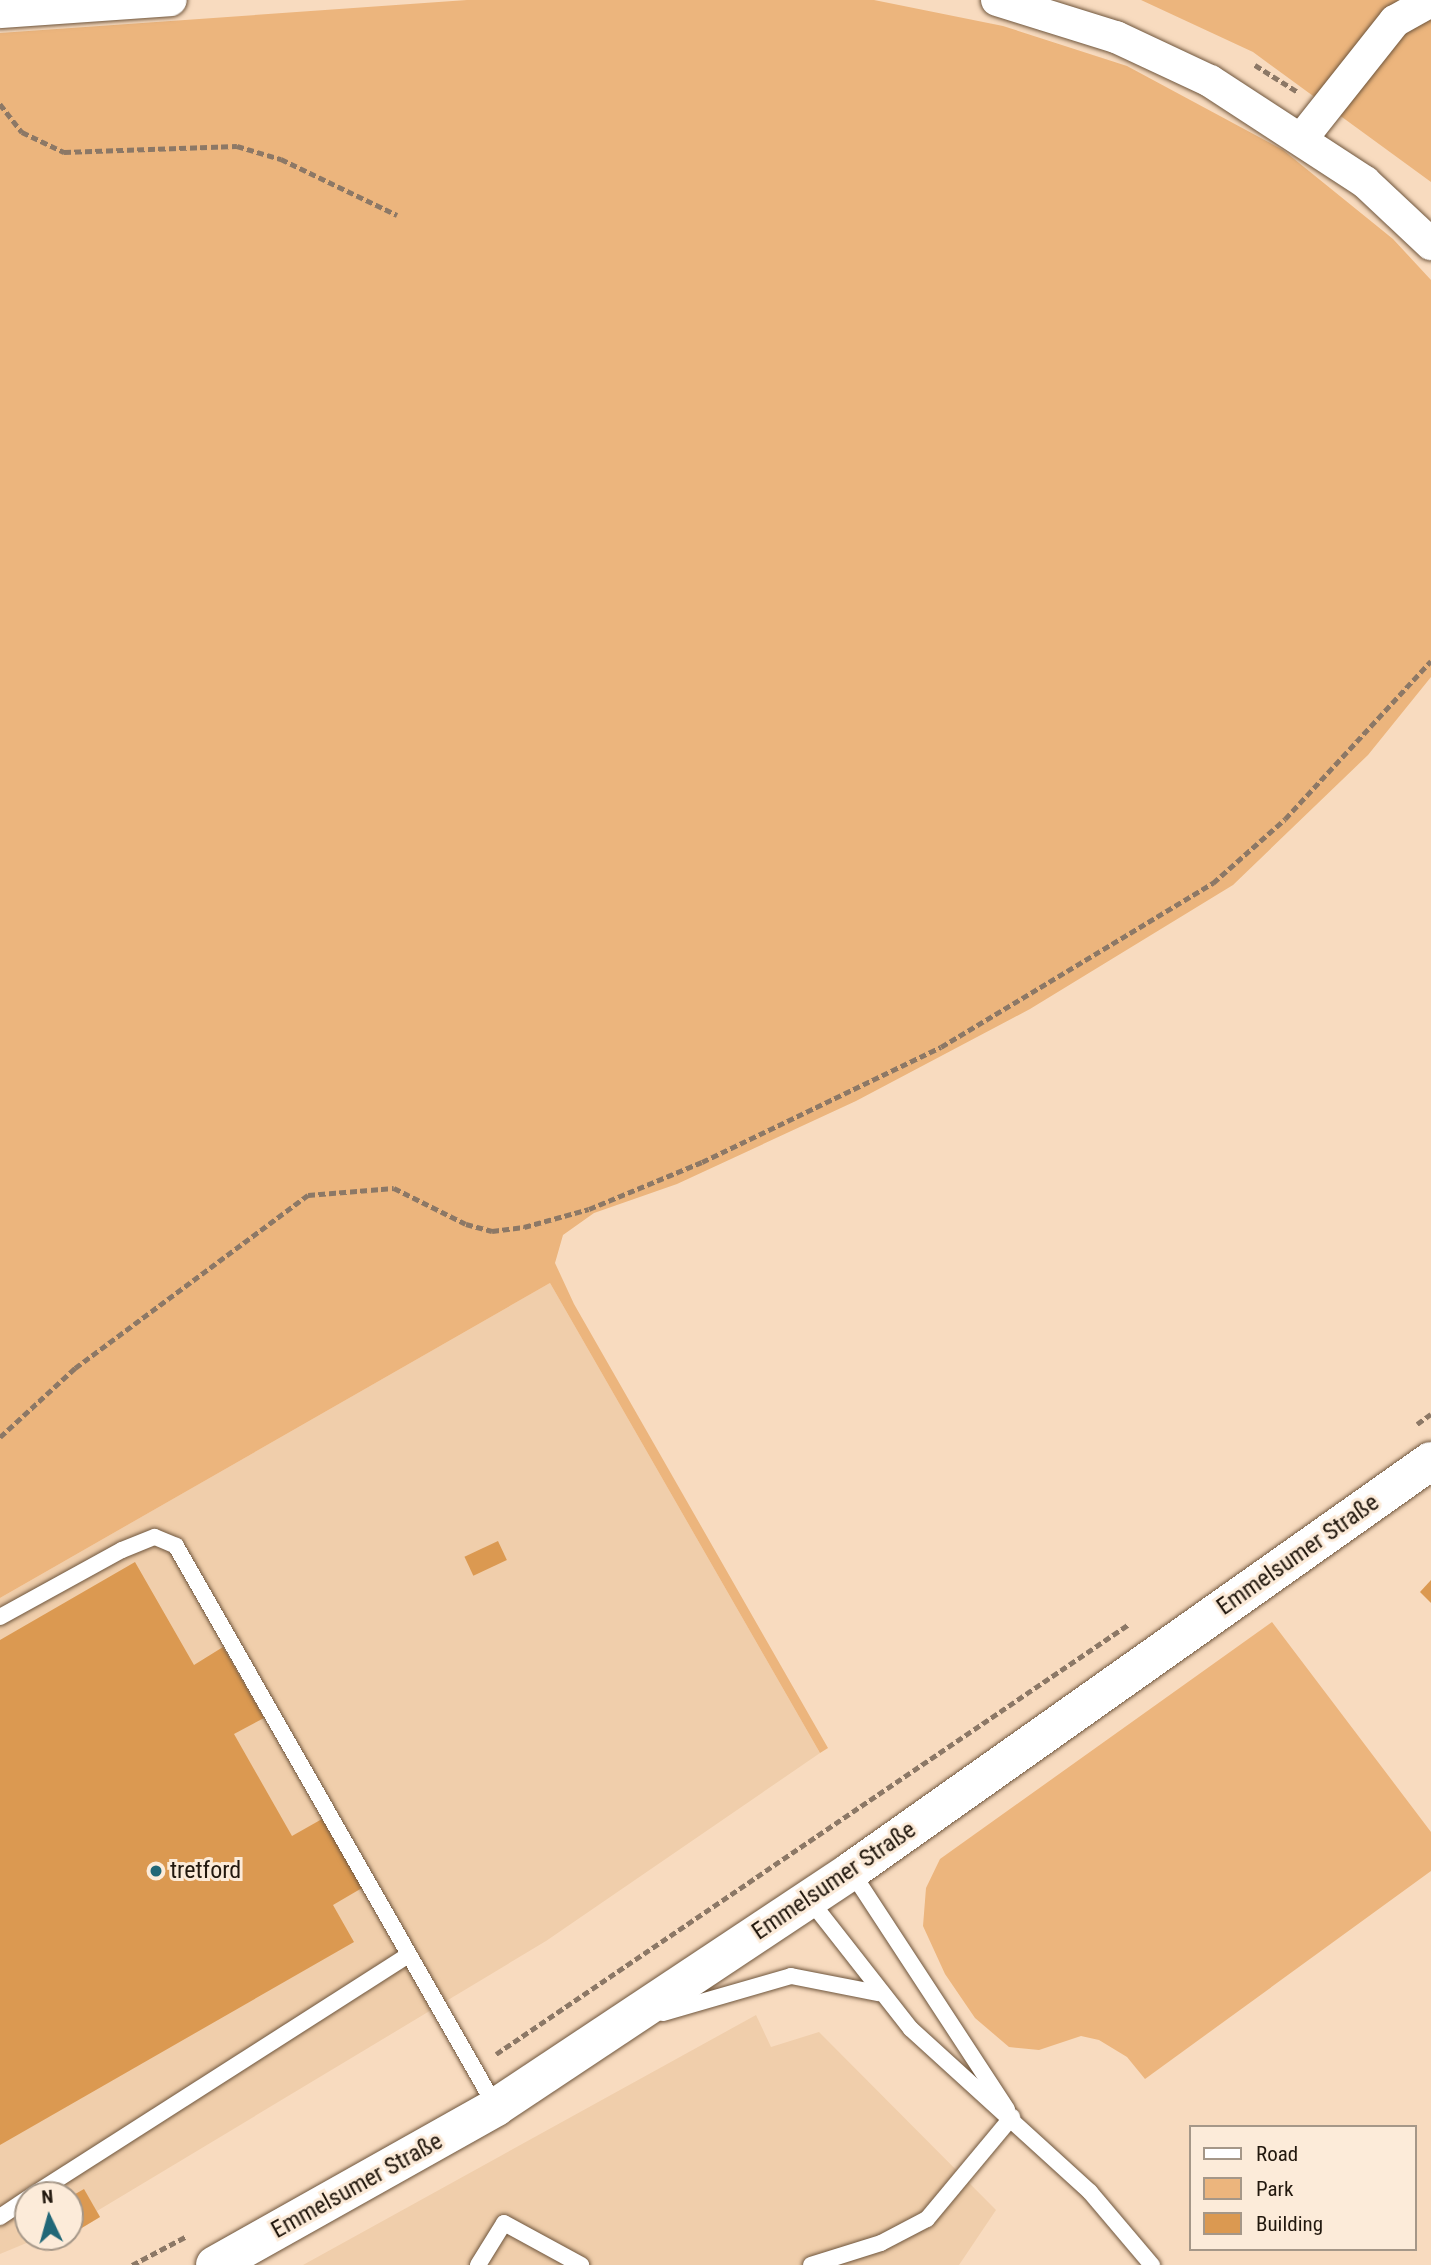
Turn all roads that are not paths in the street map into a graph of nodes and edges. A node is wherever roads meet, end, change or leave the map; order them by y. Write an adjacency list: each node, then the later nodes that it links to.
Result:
1 (171, 0): 4 (street)
2 (997, 0): 5 (street)
3 (1431, 1): 5 (street)
4 (0, 12)
5 (1303, 137): 6 (street)
6 (1431, 244)
7 (1431, 1461): 9 (street, Emmelsumer Straße)
8 (0, 1617): 11 (lane)
9 (851, 1871): 10 (street, Emmelsumer Straße); 15 (lane)
10 (809, 1899): 12 (lane); 13 (street, Emmelsumer Straße)
11 (408, 1955): 14 (lane); 16 (lane)
12 (881, 1994): 13 (lane); 15 (lane)
13 (608, 2033): 14 (street, Emmelsumer Straße)
14 (496, 2107): 17 (street, Emmelsumer Straße)
15 (1012, 2117): 20 (lane); 21 (lane)
16 (55, 2181)
17 (215, 2265)
18 (478, 2265): 19 (lane)
19 (581, 2265)
20 (811, 2265)
21 (1152, 2265)

